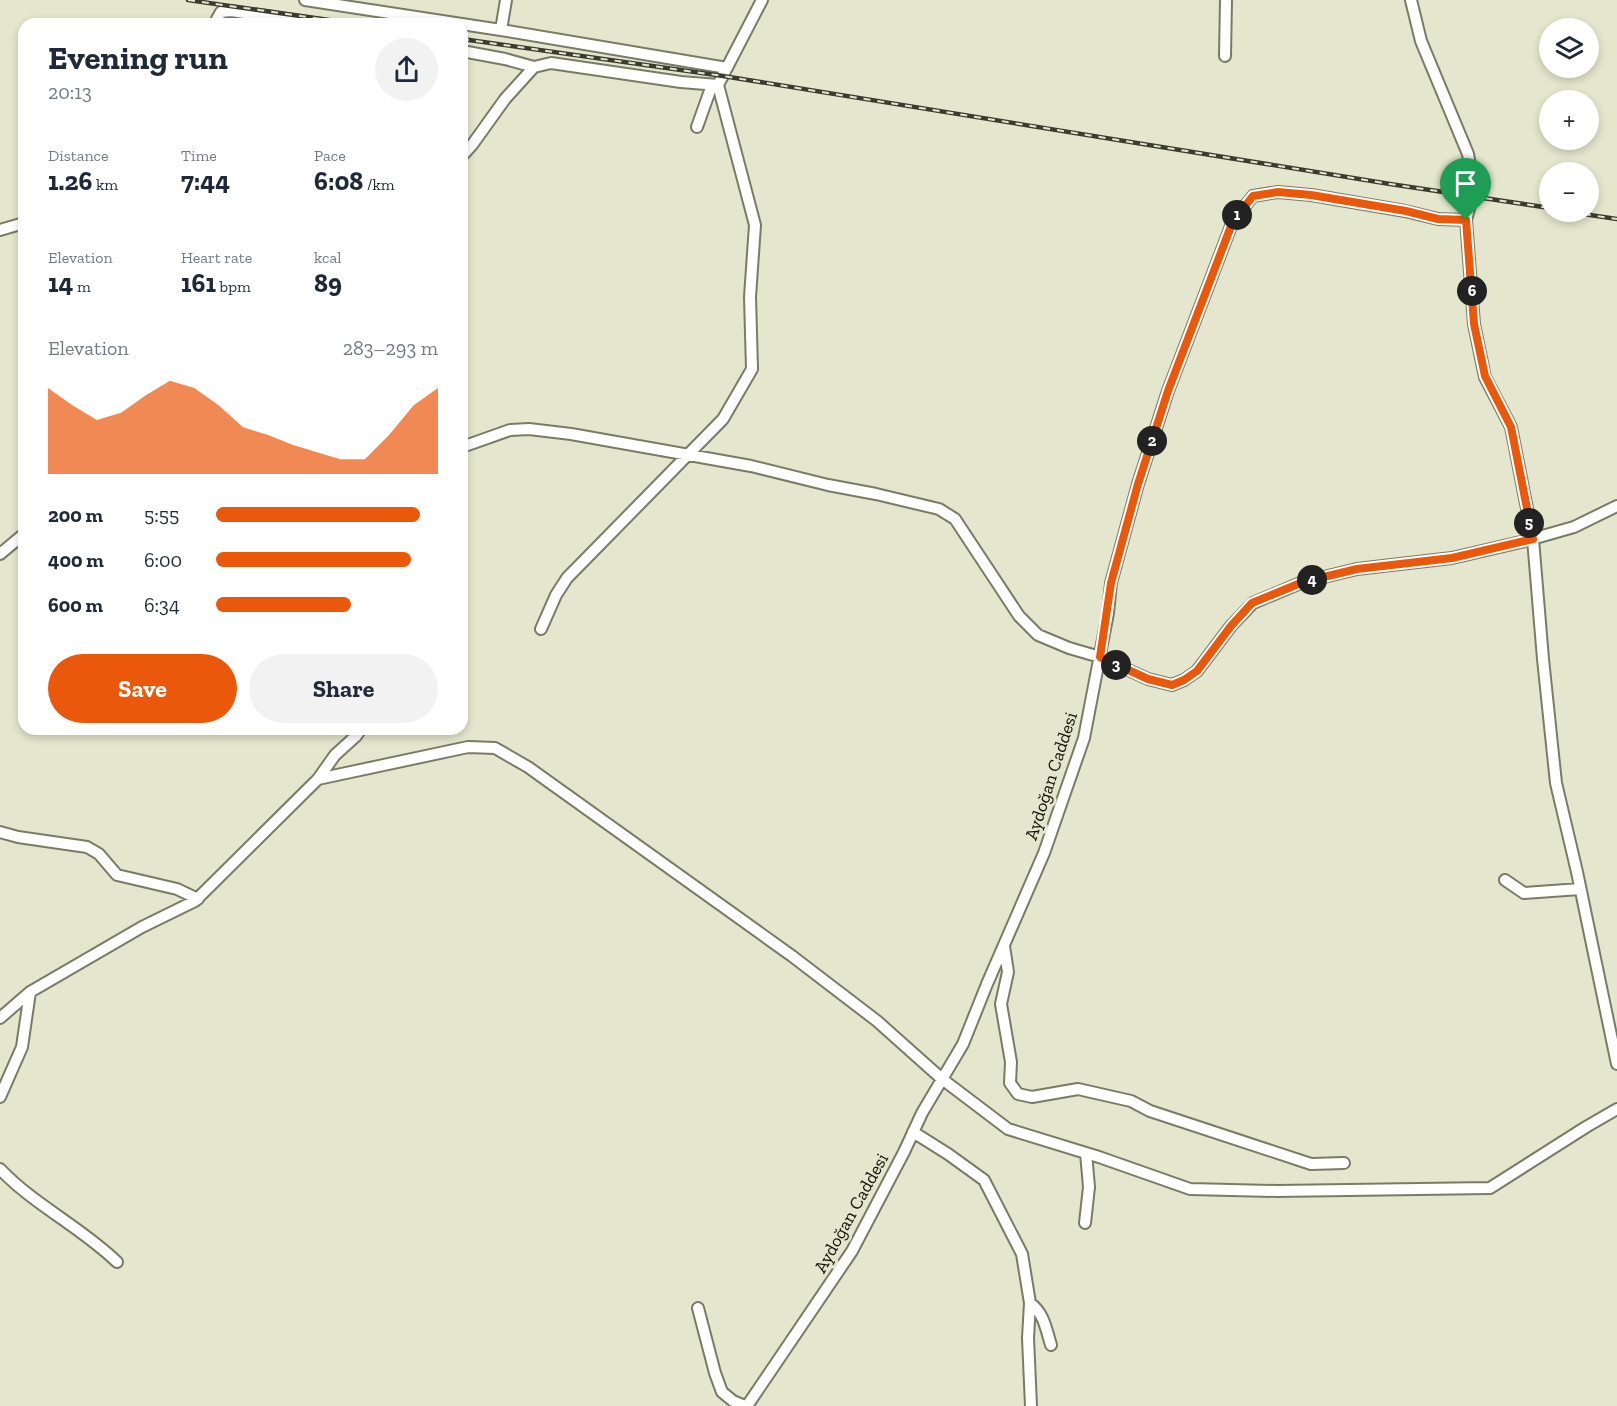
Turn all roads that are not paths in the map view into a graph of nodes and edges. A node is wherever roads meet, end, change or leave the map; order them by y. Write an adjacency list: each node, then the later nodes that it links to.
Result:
1 (305, 0): 8 (street)
2 (506, 0): 10 (street)
3 (762, 0): 14 (street)
4 (1226, 0): 12 (street)
5 (1411, 0): 18 (street, bridge)
6 (218, 18): 7 (street)
7 (261, 18)
8 (423, 18)
9 (468, 25): 10 (street)
10 (501, 30): 14 (street)
11 (468, 52): 13 (street)
12 (1225, 56)
13 (534, 67): 15 (street); 17 (street)
14 (727, 68): 15 (street)
15 (715, 85): 16 (street); 22 (street)
16 (697, 127)
17 (468, 149)
18 (1466, 220): 25 (street); 28 (street, Aydoğan Caddesi)
19 (18, 224): 20 (street)
20 (0, 230)
21 (468, 445): 22 (street)
22 (687, 455): 27 (street); 28 (street)
23 (1617, 506): 25 (street)
24 (18, 539): 26 (street)
25 (1533, 539): 28 (street); 33 (street)
26 (0, 554)
27 (541, 629)
28 (1100, 657): 35 (street, Aydoğan Caddesi)
29 (357, 735): 30 (street)
30 (318, 779): 34 (street); 39 (street)
31 (0, 832): 34 (street)
32 (1505, 880): 33 (street)
33 (1580, 889): 38 (street)
34 (198, 899): 36 (street)
35 (1004, 946): 39 (street, Aydoğan Caddesi); 44 (street)
36 (30, 992): 37 (street); 40 (street)
37 (0, 1018)
38 (1617, 1064)
39 (942, 1079): 42 (street, Aydoğan Caddesi); 43 (street)
40 (0, 1097)
41 (1617, 1109): 43 (street)
42 (913, 1132): 48 (street); 51 (street, Aydoğan Caddesi)
43 (1086, 1153): 46 (street)
44 (1344, 1163)
45 (0, 1169): 47 (street)
46 (1085, 1223)
47 (117, 1262)
48 (1030, 1303): 50 (street); 52 (street)
49 (698, 1308): 51 (street)
50 (1051, 1345)
51 (746, 1406)
52 (1032, 1406)

